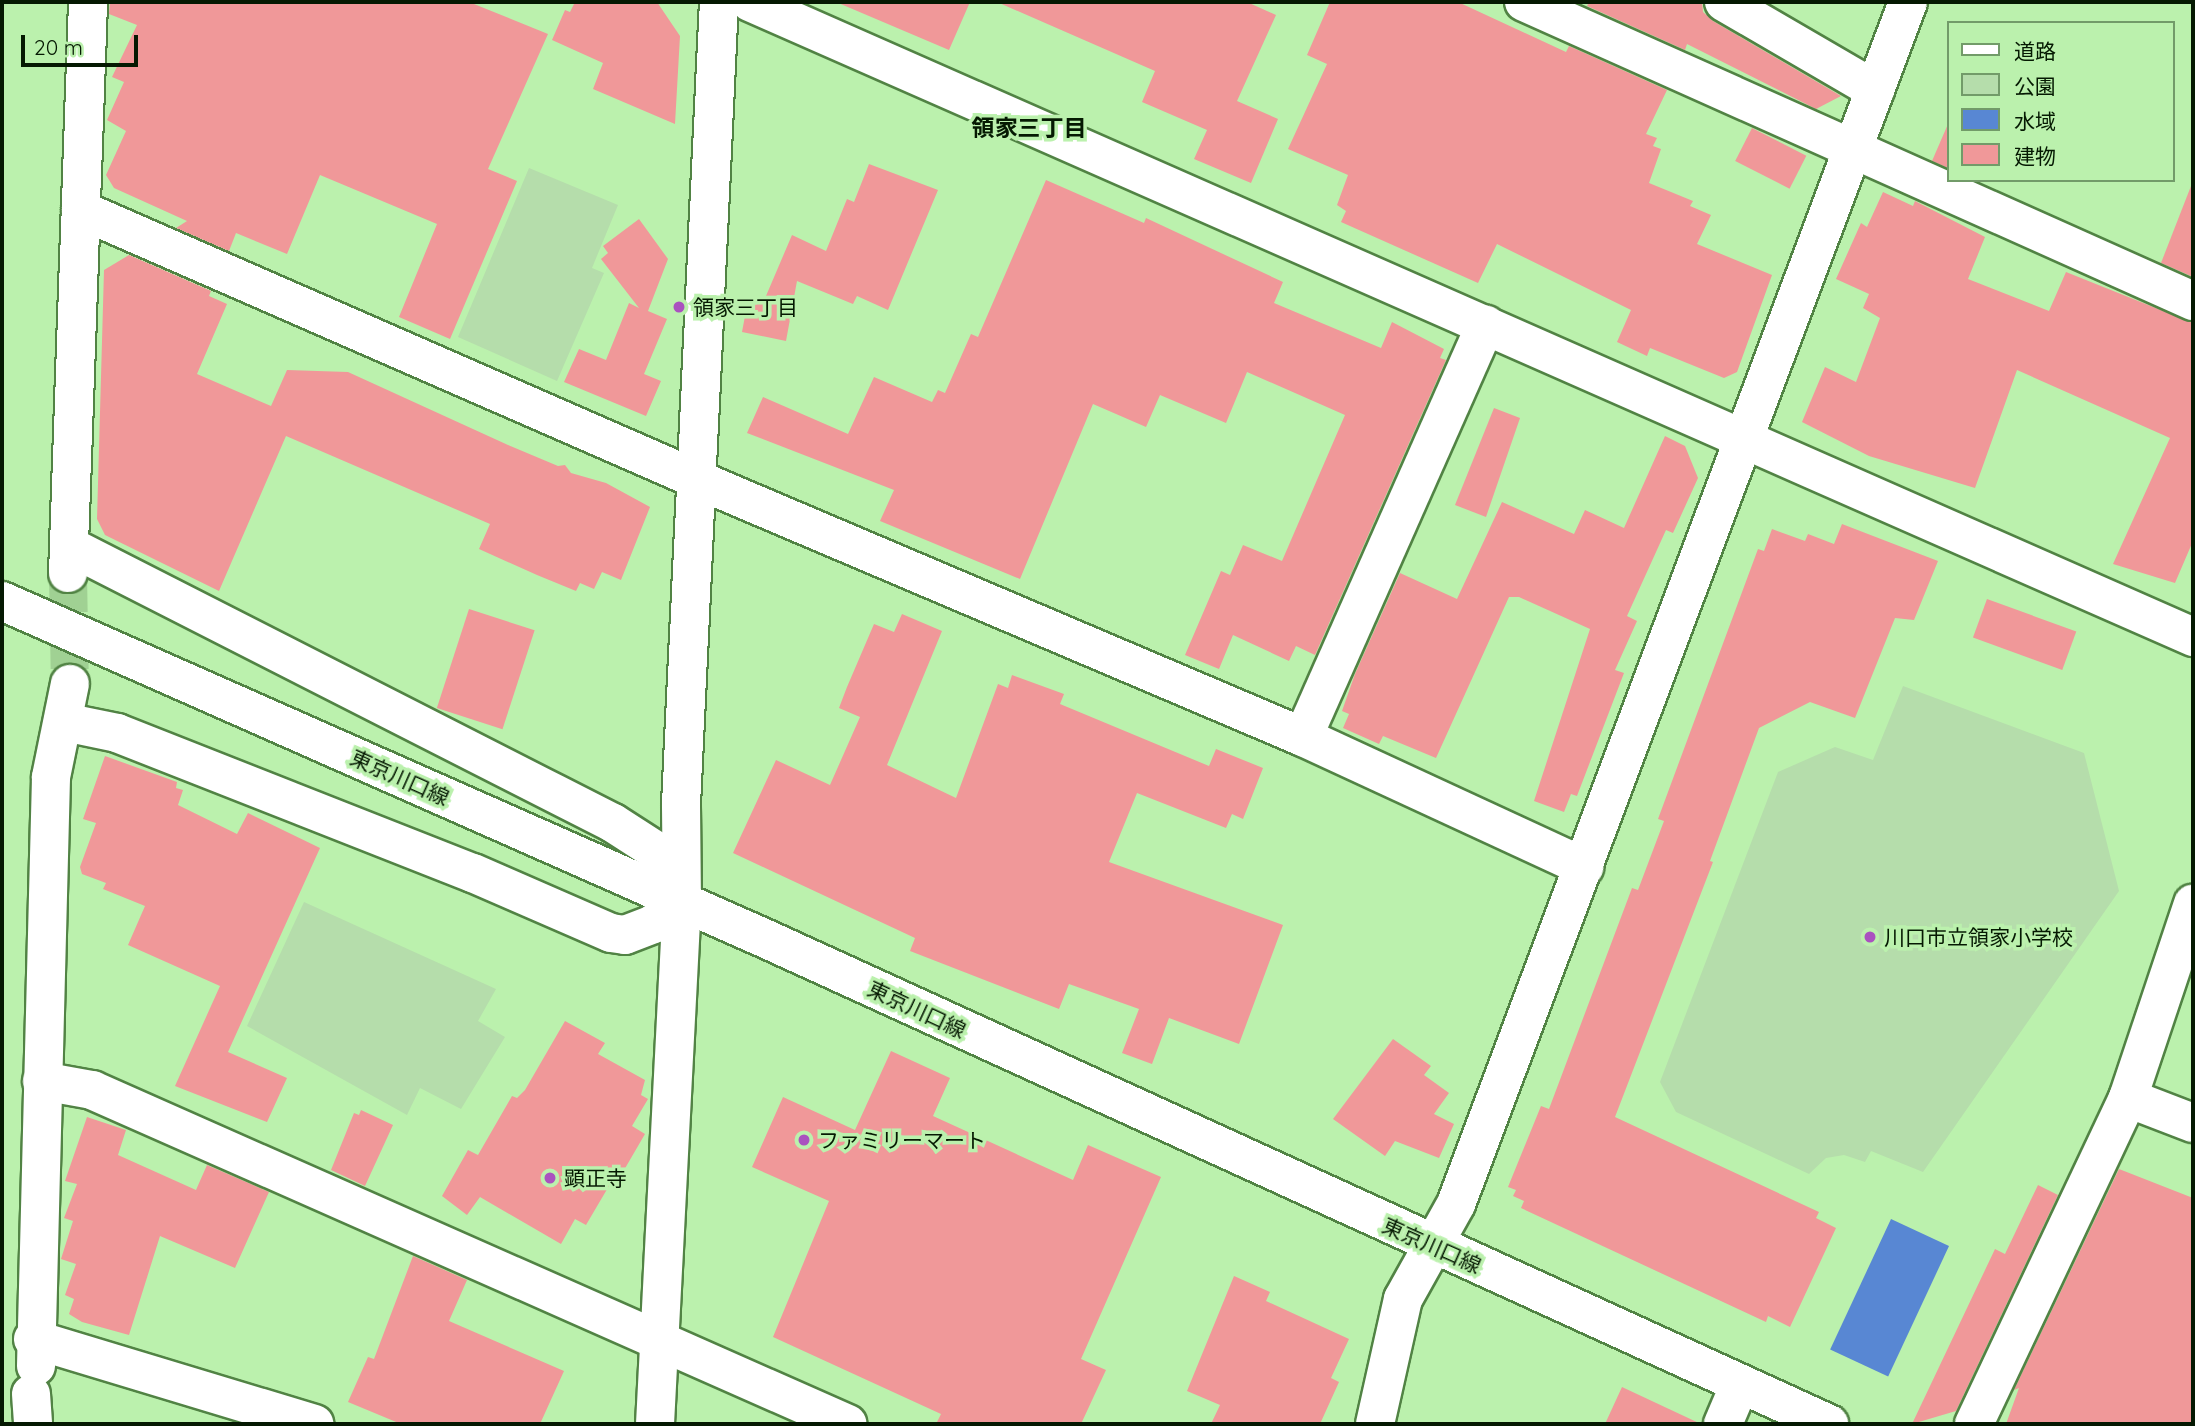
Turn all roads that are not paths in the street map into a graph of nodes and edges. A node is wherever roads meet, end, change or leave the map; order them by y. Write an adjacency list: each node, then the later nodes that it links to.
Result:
1 (88, 2): 9 (street)
2 (719, 2): 13 (street)
3 (750, 2): 11 (street)
4 (1524, 2): 8 (street)
5 (1724, 2): 7 (street)
6 (1908, 2): 7 (street)
7 (1875, 90): 8 (street)
8 (1854, 147): 10 (street); 12 (street)
9 (81, 210): 13 (street); 20 (street)
10 (2193, 301)
11 (1486, 325): 12 (street); 18 (street)
12 (1744, 436): 15 (street); 19 (street)
13 (696, 480): 18 (street); 20 (street)
14 (2, 601): 20 (street, 東京川口線)
15 (2193, 637)
16 (70, 684): 17 (street)
17 (64, 722): 20 (street); 23 (street)
18 (1303, 737): 19 (street)
19 (1584, 867): 26 (street)
20 (682, 902): 26 (street, 東京川口線); 27 (street)
21 (2193, 904): 22 (street)
22 (2182, 971): 24 (street)
23 (42, 1081): 27 (street); 28 (street)
24 (2128, 1098): 25 (street); 36 (street)
25 (2193, 1123)
26 (1432, 1245): 29 (street, 東京川口線); 33 (street)
27 (660, 1340): 31 (street); 32 (street)
28 (33, 1381): 30 (street)
29 (1740, 1384): 34 (street); 35 (street, 東京川口線)
30 (314, 1424)
31 (655, 1424)
32 (848, 1424)
33 (1375, 1424)
34 (1723, 1424)
35 (1829, 1424)
36 (1974, 1424)

